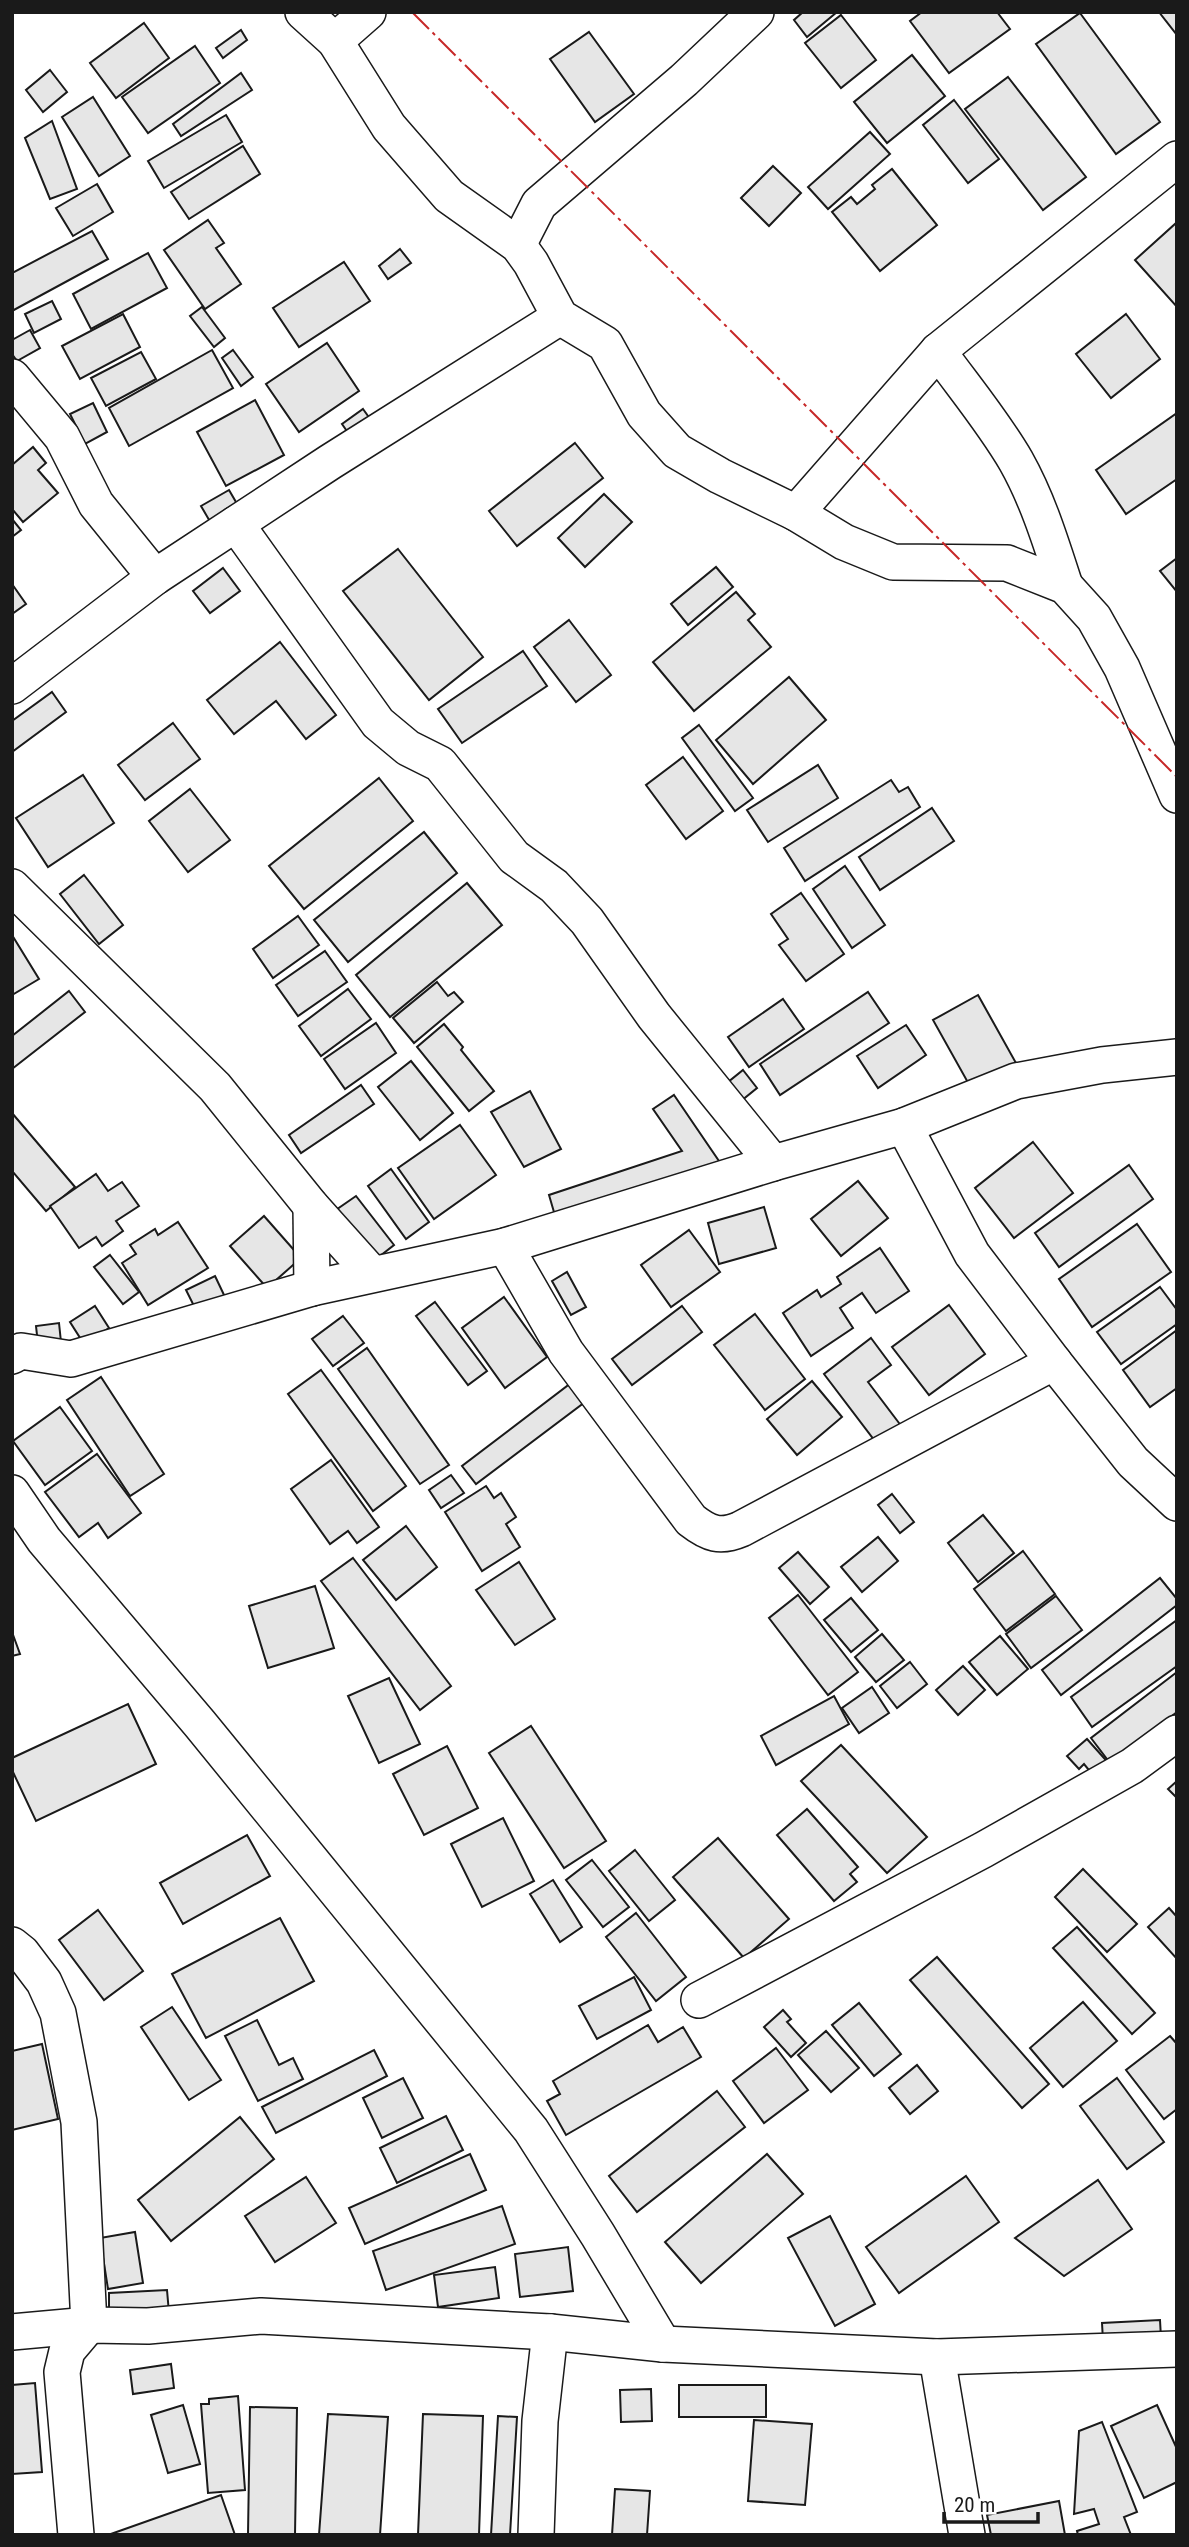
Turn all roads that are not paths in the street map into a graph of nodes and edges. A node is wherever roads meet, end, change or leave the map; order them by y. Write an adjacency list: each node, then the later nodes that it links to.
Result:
1 (303, 12): 4 (street)
2 (369, 12): 4 (street)
3 (756, 12): 6 (street)
4 (335, 41): 7 (street)
5 (1177, 159): 10 (street)
6 (540, 204): 7 (street); 8 (street)
7 (482, 219): 8 (street)
8 (518, 245): 9 (street)
9 (560, 317): 12 (street); 13 (street)
10 (938, 351): 12 (street); 15 (street)
11 (12, 377): 14 (street)
12 (796, 513): 15 (street)
13 (236, 524): 14 (street); 21 (street)
14 (155, 578): 16 (street)
15 (1065, 586): 17 (street)
16 (12, 686)
17 (1177, 795)
18 (12, 887): 22 (street)
19 (1177, 1057): 20 (street)
20 (904, 1126): 21 (street); 27 (street)
21 (773, 1163): 23 (street)
22 (311, 1206): 24 (street); 25 (street)
23 (505, 1246): 24 (street); 27 (street)
24 (372, 1274): 25 (street)
25 (312, 1288): 26 (street)
26 (15, 1350)
27 (1054, 1362): 29 (street)
28 (12, 1493): 36 (street)
29 (1177, 1503)
30 (1177, 1733): 32 (street)
31 (12, 1945): 33 (street)
32 (699, 2000)
33 (89, 2325): 34 (street); 35 (street); 39 (street)
34 (12, 2332)
35 (550, 2332): 36 (street); 40 (street)
36 (663, 2344): 38 (street)
37 (1177, 2349): 38 (street)
38 (937, 2357): 41 (street)
39 (76, 2535)
40 (536, 2535)
41 (967, 2535)

